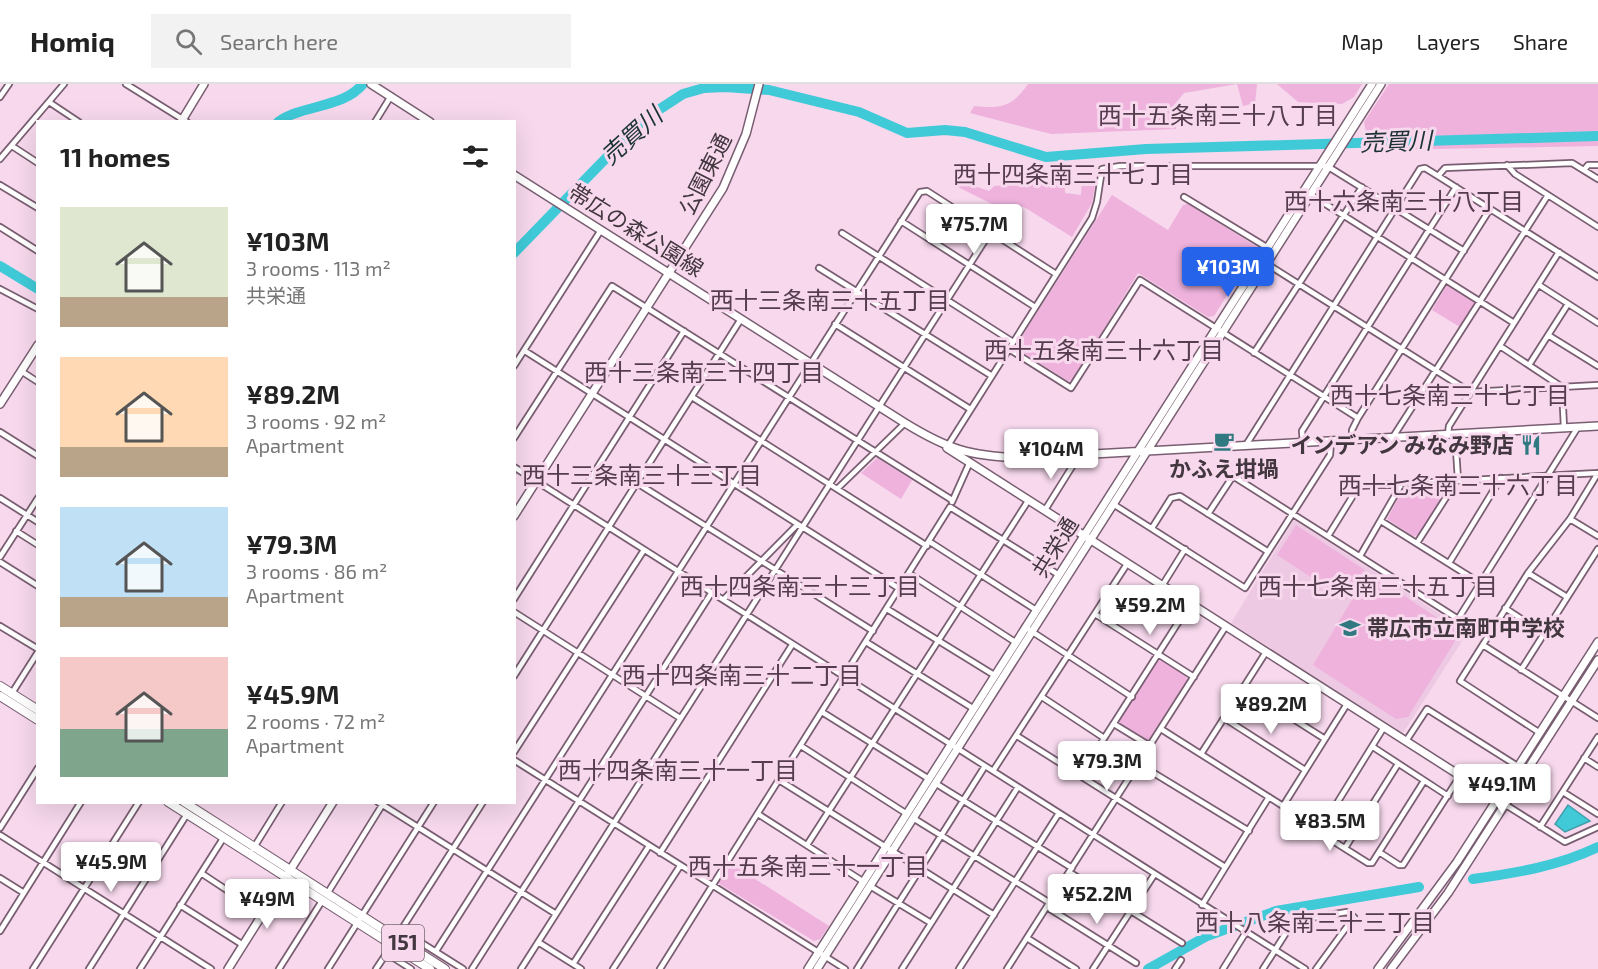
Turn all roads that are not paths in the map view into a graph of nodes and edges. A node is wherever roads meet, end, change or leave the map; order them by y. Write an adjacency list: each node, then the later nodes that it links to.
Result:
1 (9, 84): 11 (street)
2 (64, 84): 12 (street)
3 (126, 84): 14 (street)
4 (194, 84): 9 (street)
5 (759, 84): 56 (street, 公園東通)
6 (1372, 84): 21 (street, 共栄通)
7 (1381, 84): 21 (street, 共栄通)
8 (373, 85): 10 (street)
9 (203, 86): 15 (street)
10 (391, 96): 16 (street); 17 (street)
11 (0, 98)
12 (49, 102): 13 (street); 18 (street)
13 (76, 120)
14 (181, 120)
15 (184, 120)
16 (376, 120)
17 (427, 120)
18 (12, 146): 19 (street); 20 (street)
19 (0, 159)
20 (36, 162)
21 (1323, 163): 29 (street); 31 (street, 共栄通); 57 (street)
22 (1508, 165): 24 (street); 25 (street); 32 (street)
23 (1598, 165): 24 (street)
24 (1584, 170): 27 (street)
25 (1438, 176): 30 (street); 35 (street)
26 (516, 178): 41 (street, 帯広の森公園線)
27 (1598, 179)
28 (0, 184): 34 (street)
29 (1362, 187): 35 (street); 37 (street)
30 (1456, 187): 36 (street); 42 (street)
31 (1306, 192): 37 (street); 47 (street, 共栄通)
32 (1548, 195): 40 (street); 44 (street)
33 (1184, 197): 47 (street)
34 (36, 207)
35 (1396, 208): 42 (street); 46 (street)
36 (1490, 208): 44 (street); 49 (street)
37 (1344, 216): 46 (street); 60 (street)
38 (901, 221): 43 (street); 51 (street); 54 (street)
39 (0, 227): 48 (street)
40 (1598, 227)
41 (601, 230): 56 (street, 帯広の森公園線); 86 (street)
42 (1430, 230): 49 (street); 52 (street)
43 (991, 231): 54 (street); 57 (street)
44 (1525, 231): 50 (street); 66 (street)
45 (843, 233): 51 (street)
46 (1377, 237): 52 (street); 68 (street)
47 (1270, 249): 53 (street, 共栄通)
48 (36, 250)
49 (1464, 251): 59 (street)
50 (1559, 252): 58 (street); 61 (street)
51 (879, 256): 63 (street); 65 (street)
52 (1412, 258): 59 (street); 76 (street)
53 (1262, 261): 60 (street); 77 (street, 共栄通)
54 (970, 265): 65 (street); 69 (street)
55 (819, 268): 63 (street)
56 (669, 273): 71 (street, 公園東通); 72 (street, 帯広の森公園線)
57 (1056, 274): 69 (street)
58 (1598, 277)
59 (1446, 280): 66 (street); 85 (street)
60 (1300, 284): 68 (street); 88 (street)
61 (1539, 285): 67 (street); 73 (street)
62 (2, 290): 64 (street); 70 (street)
63 (856, 291): 75 (street); 79 (street)
64 (0, 296)
65 (947, 300): 79 (street); 81 (street)
66 (1481, 302): 73 (street); 95 (street)
67 (1568, 304): 74 (street); 80 (street)
68 (1334, 306): 76 (street); 97 (street)
69 (1035, 307): 81 (street)
70 (36, 308)
71 (647, 308): 78 (street); 96 (street); 103 (street, 公園東通)
72 (741, 319): 87 (street); 90 (street, 帯広の森公園線)
73 (1514, 323): 82 (street)
74 (1598, 323)
75 (835, 324): 90 (street); 93 (street)
76 (1368, 327): 85 (street); 105 (street)
77 (1218, 330): 84 (street); 88 (street); 128 (street, 共栄通); 130 (street, 共栄通)
78 (684, 331): 87 (street); 110 (street)
79 (924, 334): 93 (street); 98 (street)
80 (1548, 335): 91 (street); 92 (street)
81 (1013, 342): 84 (street)
82 (1500, 346): 91 (street); 102 (street)
83 (36, 348): 94 (street)
84 (1009, 349): 98 (street)
85 (1402, 350): 95 (street); 111 (street)
86 (525, 351): 89 (street); 96 (street)
87 (720, 353): 104 (street); 106 (street)
88 (1254, 353): 97 (street)
89 (516, 363)
90 (811, 363): 106 (street); 108 (street, 帯広の森公園線)
91 (1529, 365): 101 (street)
92 (1598, 366)
93 (903, 368): 108 (street); 109 (street)
94 (21, 371): 99 (street); 107 (street)
95 (1436, 371): 102 (street); 119 (street)
96 (558, 372): 103 (street); 118 (street)
97 (1290, 375): 105 (street); 126 (street)
98 (992, 376): 109 (street)
99 (36, 381)
100 (1598, 385): 101 (street)
101 (1562, 387): 102 (street); 115 (street)
102 (1470, 392): 117 (street)
103 (593, 394): 110 (street); 139 (street, 公園東通)
104 (692, 396): 120 (street); 121 (street)
105 (1323, 396): 111 (street); 125 (street)
106 (789, 397): 121 (street); 123 (street)
107 (0, 404)
108 (878, 406): 112 (street, 帯広の森公園線); 123 (street)
109 (970, 409): 127 (street)
110 (629, 417): 120 (street); 149 (street)
111 (1358, 418): 122 (street)
112 (905, 423): 127 (street, 帯広の森公園線); 129 (street)
113 (1598, 426): 114 (street, 帯広の森公園線)
114 (1578, 427): 115 (street, 帯広の森公園線); 136 (street)
115 (1564, 428): 117 (street, 帯広の森公園線)
116 (0, 432): 131 (street)
117 (1452, 434): 119 (street, 帯広の森公園線); 138 (street)
118 (516, 435)
119 (1394, 437): 122 (street, 帯広の森公園線)
120 (664, 440): 140 (street); 142 (street)
121 (762, 440): 142 (street); 143 (street)
122 (1352, 440): 124 (street, 帯広の森公園線)
123 (857, 441): 129 (street); 143 (street)
124 (1331, 441): 125 (street, 帯広の森公園線); 155 (street)
125 (1303, 442): 126 (street, 帯広の森公園線)
126 (1246, 445): 128 (street, 帯広の森公園線)
127 (947, 447): 132 (street, 帯広の森公園線); 133 (street)
128 (1145, 451): 130 (street, 帯広の森公園線); 150 (street, 共栄通)
129 (875, 452): 144 (street); 146 (street)
130 (1137, 452): 132 (street, 帯広の森公園線); 167 (street, 共栄通)
131 (36, 455)
132 (1076, 456): 152 (street)
133 (969, 464): 146 (street); 148 (street)
134 (516, 468): 139 (street)
135 (1598, 473): 136 (street); 157 (street)
136 (1550, 475): 137 (street); 188 (street)
137 (1501, 478): 138 (street); 180 (street)
138 (1456, 480): 141 (street); 169 (street)
139 (537, 482): 149 (street); 153 (street, 公園東通)
140 (637, 483): 160 (street); 162 (street)
141 (1402, 483): 159 (street); 165 (street)
142 (733, 484): 160 (street); 161 (street)
143 (829, 484): 144 (street); 161 (street)
144 (837, 489): 171 (street)
145 (0, 498): 156 (street)
146 (952, 500): 151 (street)
147 (36, 501): 156 (street)
148 (1028, 501): 152 (street); 168 (street)
149 (573, 504): 162 (street); 193 (street)
150 (1113, 504): 163 (street); 167 (street, 共栄通)
151 (950, 507): 168 (street); 171 (street)
152 (1044, 511): 167 (street)
153 (516, 513)
154 (1208, 514): 155 (street); 163 (street); 175 (street)
155 (1292, 514): 165 (street); 175 (street)
156 (26, 515): 158 (street); 164 (street)
157 (1570, 519): 166 (street); 184 (street)
158 (36, 521)
159 (1381, 521): 169 (street); 176 (street)
160 (707, 526): 178 (street); 182 (street)
161 (800, 526): 178 (street); 183 (street); 191 (street)
162 (609, 527): 172 (street); 207 (street)
163 (1152, 528): 173 (street)
164 (16, 531): 170 (street); 177 (street)
165 (1328, 536): 176 (street)
166 (1598, 536)
167 (1087, 538): 181 (street); 187 (street, 共栄通); 206 (street, 共栄通)
168 (1003, 540): 186 (street); 187 (street)
169 (1418, 543): 180 (street)
170 (36, 544)
171 (929, 544): 185 (street); 186 (street)
172 (644, 549): 182 (street); 217 (street)
173 (1185, 549): 175 (street); 190 (street)
174 (1598, 549): 194 (street)
175 (1267, 551)
176 (1360, 556): 188 (street)
177 (0, 557)
178 (761, 561): 183 (street); 195 (street)
179 (0, 562): 189 (street)
180 (1449, 563): 188 (street)
181 (1127, 564): 190 (street); 203 (street)
182 (678, 570): 192 (street); 225 (street)
183 (775, 571): 202 (street); 208 (street)
184 (1528, 573): 194 (street); 198 (street)
185 (910, 574): 191 (street); 197 (street)
186 (981, 574): 197 (street); 200 (street)
187 (1059, 575): 200 (street, 共栄通)
188 (1480, 583)
189 (36, 585)
190 (1162, 586): 196 (street)
191 (900, 589): 199 (street)
192 (712, 592): 195 (street); 235 (street)
193 (516, 596)
194 (1567, 597): 209 (street)
195 (724, 599): 202 (street)
196 (1190, 604): 205 (street); 220 (street)
197 (960, 607): 210 (street); 212 (street)
198 (1505, 608): 209 (street); 215 (street)
199 (888, 609): 208 (street); 210 (street)
200 (1036, 610): 206 (street, 共栄通)
201 (516, 613): 207 (street)
202 (747, 614): 214 (street); 243 (street)
203 (1095, 614): 220 (street); 221 (street)
204 (0, 626): 216 (street)
205 (1226, 626): 218 (street); 228 (street)
206 (1028, 629): 212 (street, 共栄通); 221 (street); 258 (street, 共栄通)
207 (543, 631): 217 (street); 224 (street)
208 (873, 631): 211 (street)
209 (1544, 634): 223 (street)
210 (939, 641): 226 (street); 227 (street)
211 (866, 642): 226 (street); 229 (street)
212 (1015, 642): 227 (street, 共栄通)
213 (1598, 642): 233 (street)
214 (792, 645): 229 (street); 323 (street)
215 (1483, 645): 223 (street); 250 (street)
216 (36, 650)
217 (578, 652): 225 (street); 261 (street)
218 (1266, 652): 231 (street); 238 (street)
219 (36, 654): 234 (street)
220 (1158, 654): 228 (street); 236 (street)
221 (1068, 656): 232 (street); 236 (street)
222 (1598, 660): 237 (street)
223 (1521, 670): 233 (street)
224 (516, 673)
225 (612, 674): 235 (street); 276 (street)
226 (917, 674): 240 (street); 241 (street)
227 (994, 675): 241 (street, 共栄通)
228 (1194, 677): 249 (street)
229 (844, 678): 240 (street); 242 (street)
230 (0, 686): 234 (main road)
231 (1244, 687): 244 (street); 254 (street)
232 (1042, 696): 251 (street); 253 (street)
233 (1563, 696): 237 (street); 250 (street)
234 (6, 697): 239 (main road); 246 (main road)
235 (646, 697): 243 (street); 286 (street)
236 (1132, 697): 247 (street)
237 (1571, 702): 245 (street); 297 (street)
238 (1347, 704): 248 (street); 254 (street)
239 (36, 709)
240 (894, 709): 256 (street); 258 (street)
241 (974, 709): 258 (street, 共栄通)
242 (822, 712): 256 (street); 257 (street)
243 (680, 718): 305 (street)
244 (1224, 718): 262 (street); 270 (street)
245 (1598, 718)
246 (36, 719)
247 (1114, 724): 253 (street); 259 (street)
248 (1384, 728): 255 (street); 260 (street)
249 (1161, 729): 259 (street); 262 (street)
250 (1540, 733): 268 (street)
251 (1017, 736): 272 (street); 273 (street)
252 (1598, 737): 263 (street)
253 (1104, 738): 273 (street)
254 (1325, 739): 270 (street)
255 (1406, 741): 268 (street); 274 (street)
256 (872, 743): 275 (street); 278 (street)
257 (801, 746): 275 (street); 277 (street)
258 (954, 746): 267 (street); 278 (street, 共栄通)
259 (1150, 746): 265 (street)
260 (1372, 747): 266 (street); 318 (street)
261 (516, 749)
262 (1201, 754): 283 (street)
263 (1584, 758): 269 (street); 281 (street)
264 (516, 761): 276 (street)
265 (1139, 764): 284 (street); 310 (street)
266 (1398, 764): 279 (street); 318 (street)
267 (985, 766): 272 (street); 287 (street)
268 (1519, 767): 285 (street)
269 (1598, 767)
270 (1305, 770): 283 (street)
271 (36, 771): 308 (street)
272 (993, 771): 280 (street)
273 (1080, 776): 284 (street)
274 (1460, 776): 282 (street); 285 (street)
275 (850, 777): 299 (street); 303 (street)
276 (546, 780): 286 (street); 330 (street)
277 (779, 780): 299 (street); 301 (street)
278 (932, 781): 287 (street); 303 (street, 共栄通)
279 (1424, 781): 282 (street); 322 (street)
280 (1018, 787): 300 (street); 304 (street)
281 (1563, 792): 302 (street); 306 (street)
282 (1448, 796): 322 (street)
283 (1269, 798): 310 (street)
284 (1116, 799): 314 (street); 327 (street)
285 (1498, 800): 297 (street); 403 (street)
286 (579, 801): 305 (street); 340 (street)
287 (963, 801): 304 (street); 313 (street)
288 (80, 804): 325 (street)
289 (138, 804): 338 (street)
290 (173, 804): 298 (main road, 151)
291 (185, 804): 298 (main road, 151)
292 (281, 804): 321 (street)
293 (332, 804): 332 (street)
294 (382, 804): 309 (street); 342 (street)
295 (433, 804): 309 (street)
296 (482, 804): 319 (street)
297 (1506, 805): 306 (street); 404 (street)
298 (189, 811): 311 (main road, 151); 349 (street)
299 (828, 812): 315 (street); 320 (street)
300 (1059, 813): 314 (street); 317 (street)
301 (758, 814): 315 (street); 337 (street)
302 (1598, 814)
303 (910, 816): 313 (street); 320 (street, 共栄通)
304 (996, 821): 317 (street); 324 (street)
305 (615, 823): 316 (street); 351 (street)
306 (1540, 826): 307 (street)
307 (1598, 827)
308 (0, 828)
309 (418, 828): 319 (street); 353 (street)
310 (1248, 831): 327 (street)
311 (226, 834): 321 (main road, 151); 331 (street)
312 (0, 835): 325 (street)
313 (942, 835): 324 (street); 328 (street)
314 (1093, 836): 329 (street); 333 (street)
315 (807, 845): 336 (street)
316 (649, 846): 323 (street); 371 (street)
317 (1037, 846): 329 (street); 335 (street)
318 (1345, 848): 322 (street)
319 (453, 849): 330 (street); 355 (street)
320 (888, 850): 328 (street); 336 (street, 共栄通)
321 (252, 851): 332 (main road, 151)
322 (1379, 852)
323 (660, 853): 326 (street)
324 (974, 856): 335 (street); 339 (street)
325 (44, 863): 338 (street); 341 (street)
326 (680, 866): 337 (street); 387 (street)
327 (1225, 867): 347 (street)
328 (920, 869): 339 (street); 344 (street)
329 (1070, 870): 346 (street); 348 (street)
330 (488, 872): 340 (street); 366 (street)
331 (201, 873): 345 (street); 350 (street)
332 (288, 874): 342 (main road, 151); 343 (main road, 151); 350 (street)
333 (1154, 875): 347 (street); 348 (street)
334 (0, 878): 341 (street)
335 (1015, 881): 346 (street); 352 (street)
336 (867, 884): 344 (street); 368 (street, 共栄通)
337 (711, 886): 368 (street); 388 (street)
338 (85, 889): 349 (street); 372 (street)
339 (953, 889): 352 (street); 354 (street)
340 (521, 892): 351 (street); 384 (street)
341 (24, 893): 356 (street)
342 (327, 894): 353 (main road, 151)
343 (322, 901): 353 (main road, 151); 377 (street)
344 (899, 903): 354 (street); 392 (street)
345 (180, 905): 358 (street); 363 (street)
346 (1048, 905): 359 (street); 364 (street)
347 (1202, 905): 357 (street)
348 (1131, 911): 362 (street); 364 (street)
349 (124, 914): 358 (street); 373 (street)
350 (263, 914): 363 (street)
351 (555, 914): 361 (street)
352 (993, 915): 394 (street)
353 (359, 920): 360 (main road, 151); 378 (street)
354 (931, 923): 393 (street)
355 (401, 930): 360 (street); 366 (street)
356 (0, 931)
357 (1245, 932): 365 (street); 399 (street)
358 (160, 937): 374 (street); 375 (street)
359 (1027, 938): 395 (street); 396 (street)
360 (394, 942): 367 (street); 381 (main road, 151); 382 (main road, 151)
361 (538, 942): 371 (street); 385 (street)
362 (1182, 943)
363 (243, 945): 376 (street)
364 (1108, 946): 370 (street); 397 (street)
365 (1275, 950): 400 (street); 401 (street); 402 (street)
366 (435, 951): 383 (street)
367 (386, 953): 379 (street); 380 (street)
368 (822, 954): 389 (street, 共栄通); 390 (street, 共栄通); 391 (street)
369 (1181, 960): 398 (street)
370 (1136, 963)
371 (573, 964): 386 (street)
372 (33, 969)
373 (89, 969)
374 (140, 969)
375 (211, 969)
376 (228, 969)
377 (279, 969)
378 (328, 969)
379 (376, 969)
380 (411, 969)
381 (430, 969)
382 (445, 969)
383 (463, 969)
384 (472, 969)
385 (521, 969)
386 (581, 969)
387 (613, 969)
388 (660, 969)
389 (808, 969)
390 (817, 969)
391 (845, 969)
392 (857, 969)
393 (902, 969)
394 (959, 969)
395 (1007, 969)
396 (1076, 969)
397 (1093, 969)
398 (1175, 969)
399 (1223, 969)
400 (1263, 969)
401 (1305, 969)
402 (1316, 969)
403 (1378, 969)
404 (1390, 969)

